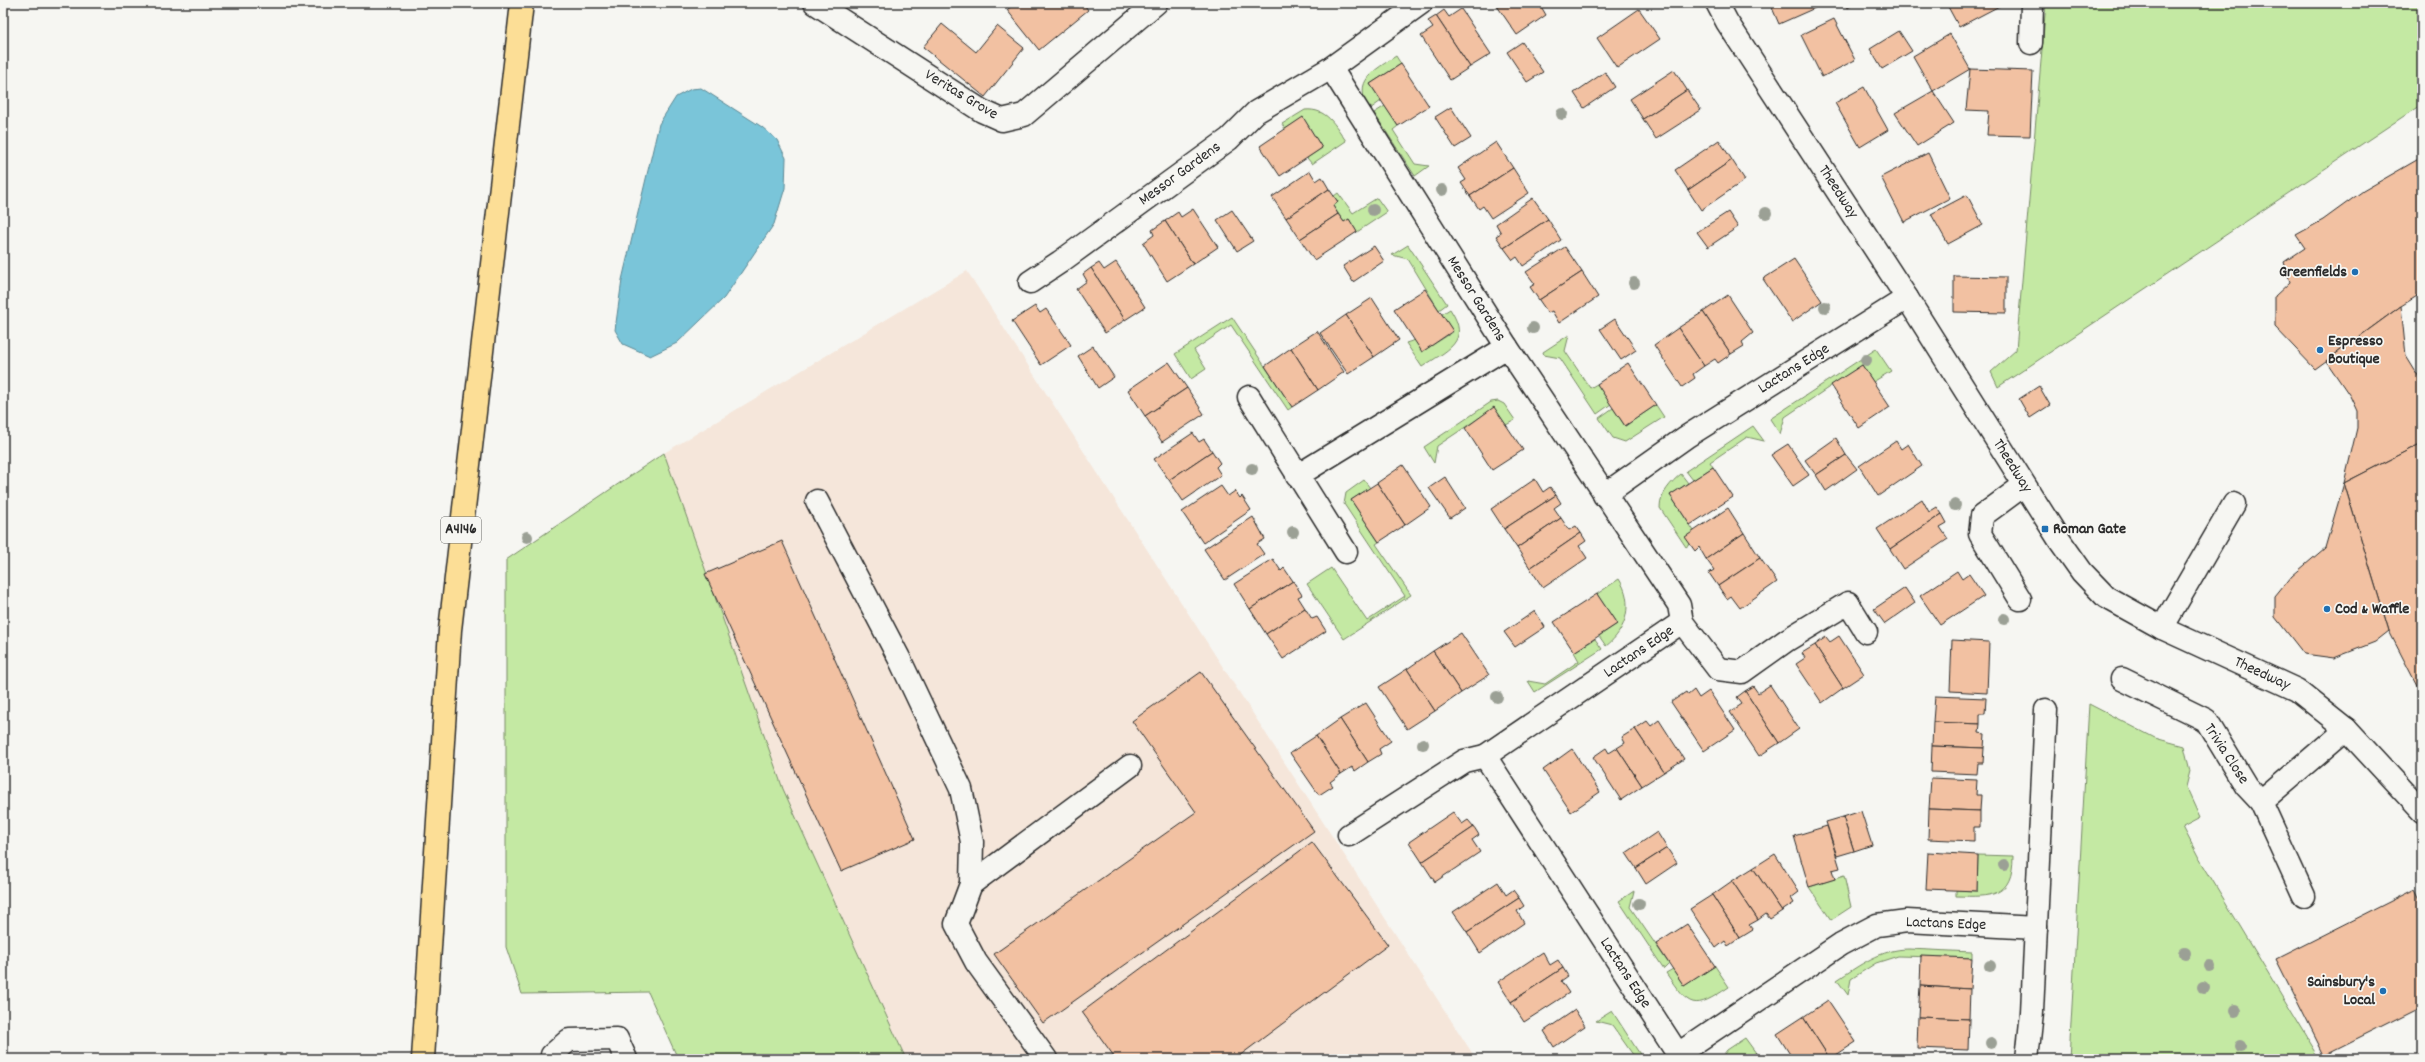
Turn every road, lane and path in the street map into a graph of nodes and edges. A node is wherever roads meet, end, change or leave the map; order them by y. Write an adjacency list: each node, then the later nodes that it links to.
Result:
1 (522, 3): 35 (highway, A4146)
2 (815, 3): 3 (street, Veritas Grove)
3 (1156, 3)
4 (1421, 3): 8 (street, Messor Gardens)
5 (1717, 3): 10 (street, Theedway)
6 (2032, 3): 7 (street)
7 (2031, 43)
8 (1331, 68): 9 (street, Messor Gardens); 11 (street, Messor Gardens)
9 (1030, 282)
10 (1907, 298): 14 (street, Theedway); 15 (street, Lactans Edge)
11 (1507, 347): 13 (street, Messor Gardens); 15 (street, Messor Gardens)
12 (1249, 397): 13 (street)
13 (1297, 476): 18 (street)
14 (2024, 485): 19 (street); 21 (street, Theedway)
15 (1604, 495): 20 (street, Lactans Edge)
16 (817, 501): 31 (street)
17 (2234, 504): 21 (street)
18 (1346, 552)
19 (2020, 598)
20 (1682, 622): 22 (street); 26 (street, Lactans Edge)
21 (2162, 628): 25 (street, Theedway)
22 (1866, 632)
23 (2122, 679): 28 (street, Trivia Close)
24 (2046, 710): 33 (street)
25 (2346, 729): 28 (street, Trivia Close); 29 (street, Theedway)
26 (1485, 756): 30 (street); 34 (street, Lactans Edge)
27 (1130, 766): 31 (street)
28 (2261, 802): 32 (street, Trivia Close)
29 (2422, 811)
30 (1349, 835)
31 (971, 884): 38 (street)
32 (2304, 896)
33 (2036, 928): 34 (street, Lactans Edge); 39 (street)
34 (1679, 1057)
35 (423, 1059)
36 (552, 1059): 37 (street)
37 (626, 1059)
38 (1046, 1059)
39 (2027, 1059)

